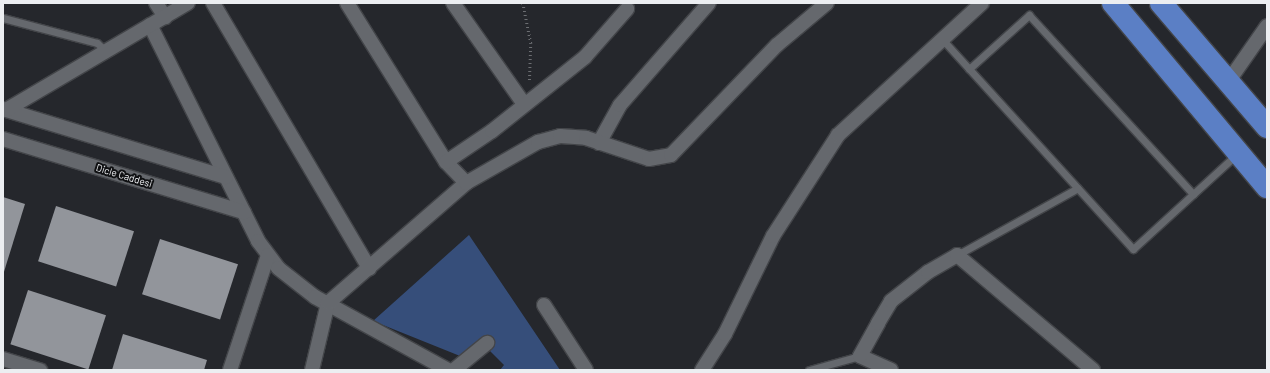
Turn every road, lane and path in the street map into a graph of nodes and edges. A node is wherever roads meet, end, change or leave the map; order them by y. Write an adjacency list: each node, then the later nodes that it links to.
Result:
1 (156, 3): 13 (street)
2 (188, 3): 13 (street)
3 (212, 3): 36 (street)
4 (347, 3): 27 (street)
5 (453, 3): 21 (street)
6 (523, 3): 21 (path)
7 (710, 3): 25 (street)
8 (827, 3): 25 (street)
9 (982, 3): 17 (street)
10 (1113, 3): 26 (main road)
11 (1161, 3): 20 (main road)
12 (627, 9): 21 (street)
13 (165, 17): 15 (street)
14 (3, 18): 18 (lane)
15 (150, 25): 18 (street); 28 (street)
16 (1267, 26): 20 (street)
17 (942, 39): 19 (lane); 48 (street)
18 (106, 51): 22 (street)
19 (969, 69): 31 (lane); 32 (lane)
20 (1228, 82): 23 (main road)
21 (527, 102): 27 (street)
22 (4, 110): 28 (street)
23 (1267, 127)
24 (3, 139): 33 (street, Dicle Caddesi)
25 (599, 143): 29 (street)
26 (1238, 153): 30 (main road); 32 (lane)
27 (446, 162): 29 (street)
28 (226, 177): 33 (street)
29 (466, 183): 36 (street)
30 (1267, 187)
31 (1078, 188): 32 (lane); 35 (lane)
32 (1193, 194)
33 (244, 212): 34 (street)
34 (268, 255): 37 (street); 43 (street)
35 (957, 255): 40 (street); 51 (street)
36 (369, 268): 37 (street)
37 (328, 303): 44 (street); 45 (street)
38 (544, 305): 47 (street)
39 (487, 343): 46 (street)
40 (860, 356): 49 (lane); 50 (street)
41 (3, 359): 42 (street)
42 (40, 370)
43 (230, 370)
44 (312, 370)
45 (448, 370)
46 (454, 370)
47 (586, 370)
48 (702, 370)
49 (809, 370)
50 (891, 370)
51 (1093, 370)

